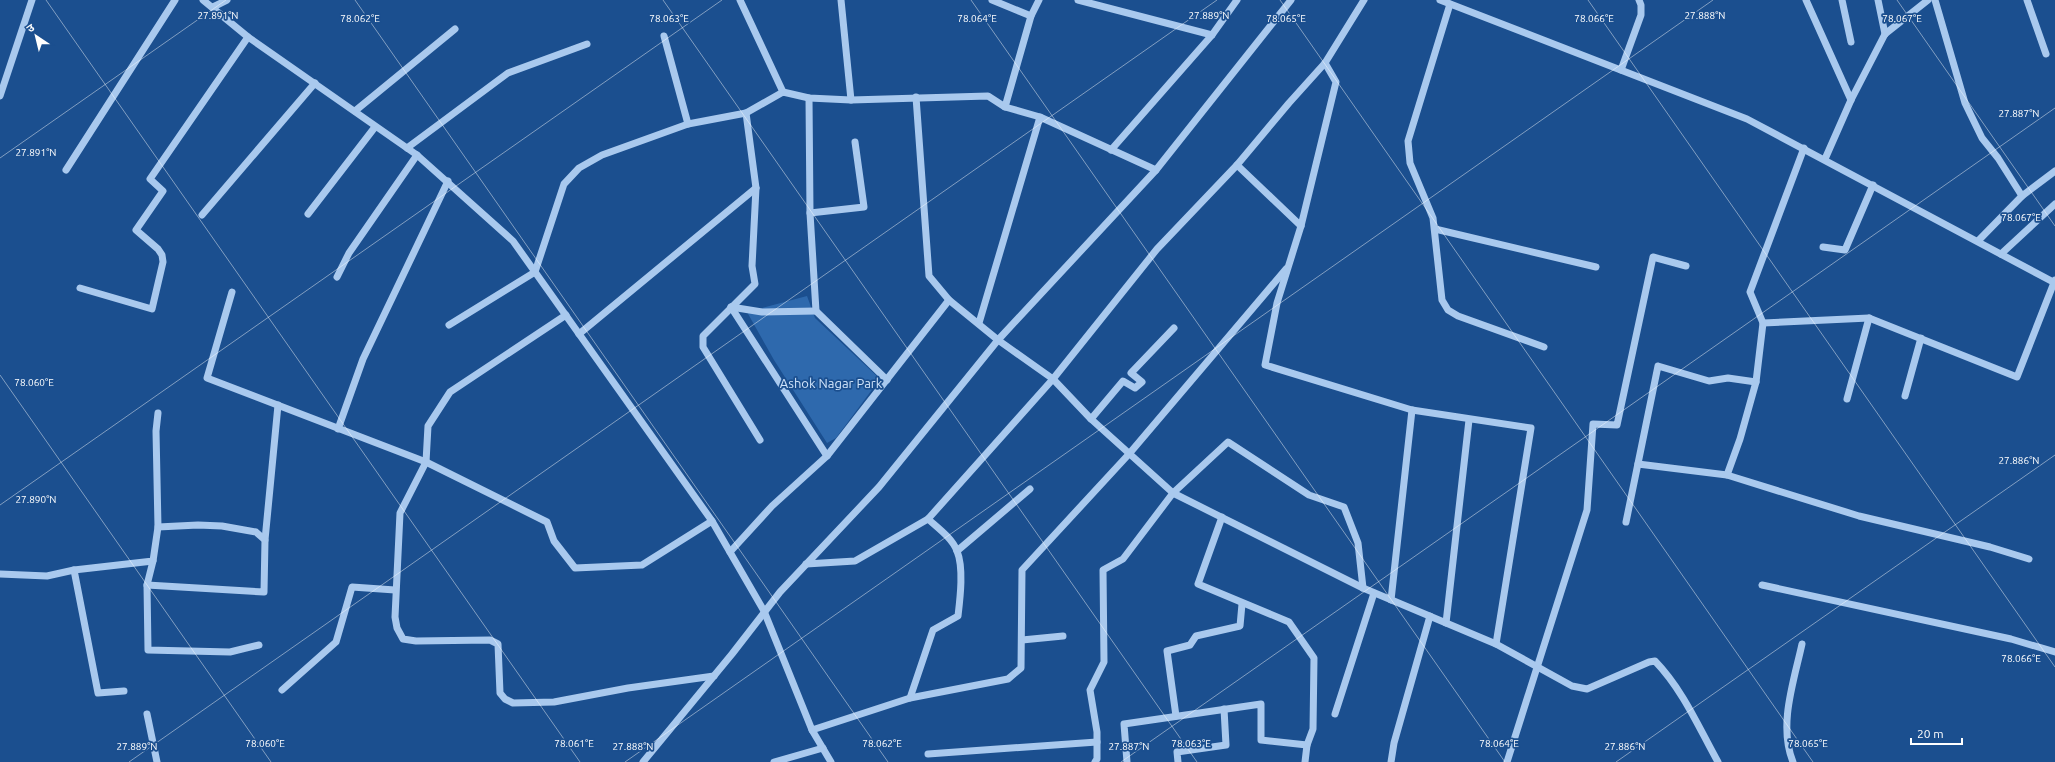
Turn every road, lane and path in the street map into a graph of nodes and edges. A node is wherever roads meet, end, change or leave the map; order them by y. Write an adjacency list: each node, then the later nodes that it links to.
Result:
1 (32, 0): 36 (street)
2 (175, 0): 54 (street)
3 (203, 0): 22 (street)
4 (227, 0): 22 (street)
5 (740, 0): 35 (street)
6 (840, 0): 39 (street)
7 (992, 0): 23 (street)
8 (1039, 0): 23 (street)
9 (1078, 0): 26 (street)
10 (1237, 0): 26 (street)
11 (1291, 0): 55 (street)
12 (1364, 0): 32 (street)
13 (1440, 0): 21 (street)
14 (1639, 0): 33 (street)
15 (1806, 0): 40 (street)
16 (1842, 0): 29 (street)
17 (1878, 0): 25 (street)
18 (1928, 0): 25 (street)
19 (1935, 0): 60 (street)
20 (2027, 0): 31 (street)
21 (1450, 4): 33 (street); 66 (street)
22 (213, 7): 28 (street)
23 (1031, 16): 41 (street)
24 (455, 29): 42 (street)
25 (1885, 34): 40 (street)
26 (1212, 35): 50 (street)
27 (664, 36): 45 (street)
28 (248, 37): 34 (street); 76 (street)
29 (1851, 42)
30 (587, 44): 48 (street)
31 (2046, 54)
32 (1325, 63): 53 (street); 65 (street)
33 (1621, 70): 49 (street)
34 (315, 83): 42 (street); 64 (street)
35 (783, 92): 38 (street); 43 (street)
36 (0, 96)
37 (916, 97): 39 (street); 41 (street); 78 (street)
38 (809, 98): 39 (street); 62 (street)
39 (851, 100)
40 (1851, 100): 52 (street)
41 (1005, 107): 44 (street)
42 (355, 111): 46 (street)
43 (746, 113): 45 (street); 59 (street)
44 (1040, 117): 50 (street); 83 (street)
45 (688, 124): 73 (street)
46 (375, 127): 48 (street); 63 (street)
47 (855, 142): 62 (street)
48 (407, 148): 51 (street)
49 (1804, 148): 52 (street); 84 (street)
50 (1112, 150): 55 (street)
51 (417, 155): 57 (street); 74 (street)
52 (1825, 159): 58 (street)
53 (1237, 165): 65 (street); 91 (street)
54 (66, 170)
55 (1156, 170): 89 (street)
56 (2055, 171): 60 (street)
57 (448, 181): 73 (street); 101 (street)
58 (1873, 185): 67 (street); 68 (street)
59 (756, 188): 79 (street); 87 (street)
60 (2022, 196): 67 (street)
61 (2055, 204): 69 (street)
62 (810, 213): 80 (street)
63 (308, 214)
64 (202, 215)
65 (1300, 226): 70 (street)
66 (1435, 229): 72 (street); 90 (street)
67 (1978, 241): 69 (street)
68 (1823, 247)
69 (2000, 254): 75 (street)
70 (1289, 265): 97 (street); 103 (street)
71 (1686, 266): 139 (street)
72 (1596, 267)
73 (535, 272): 81 (street); 85 (street)
74 (337, 277)
75 (2054, 282): 88 (street)
76 (80, 288)
77 (232, 292): 96 (street)
78 (949, 300): 83 (street); 92 (street)
79 (731, 307): 80 (street); 102 (street); 104 (street)
80 (816, 311): 92 (street)
81 (566, 315): 87 (street); 105 (street)
82 (1869, 318): 84 (street); 88 (street); 95 (street)
83 (979, 323): 89 (street)
84 (1763, 323): 93 (street)
85 (449, 325)
86 (1174, 328): 99 (street)
87 (579, 334): 112 (street)
88 (1921, 338): 94 (street)
89 (998, 340): 91 (street); 120 (street)
90 (1544, 347)
91 (1053, 379): 99 (street); 111 (street)
92 (887, 380): 104 (street)
93 (1756, 382): 106 (street); 107 (street)
94 (1905, 396)
95 (1847, 399)
96 (278, 405): 101 (street); 115 (street)
97 (1412, 410): 100 (street); 128 (street)
98 (158, 413): 114 (street)
99 (1091, 419): 103 (street)
100 (1469, 420): 132 (street); 135 (street)
101 (338, 429): 105 (street)
102 (760, 440)
103 (1129, 454): 109 (street); 134 (street)
104 (828, 456): 117 (street)
105 (426, 462): 112 (street); 126 (street)
106 (1638, 464): 107 (street); 113 (street)
107 (1727, 475): 118 (street)
108 (1030, 489): 116 (street)
109 (1173, 492): 110 (street); 125 (street); 149 (street)
110 (1222, 517): 125 (street); 129 (street)
111 (928, 519): 116 (street); 120 (street)
112 (712, 521): 117 (street)
113 (1626, 522)
114 (158, 527): 115 (street); 119 (street)
115 (265, 540): 123 (street)
116 (957, 551): 143 (street)
117 (730, 552): 130 (street)
118 (2029, 559)
119 (153, 561): 121 (street); 123 (street)
120 (806, 564): 130 (street)
121 (74, 570): 122 (street); 142 (street)
122 (0, 574)
123 (147, 585): 137 (street)
124 (1762, 585): 138 (street)
125 (1363, 588): 127 (street)
126 (395, 590): 140 (street); 141 (street)
127 (1374, 593): 128 (street); 146 (street)
128 (1391, 600): 131 (street)
129 (1242, 604): 147 (street); 150 (street)
130 (764, 611): 140 (street); 148 (street)
131 (1430, 616): 132 (street); 161 (street)
132 (1446, 623): 135 (street)
133 (1063, 636): 134 (street)
134 (1022, 640): 143 (street)
135 (1496, 644): 139 (street)
136 (1802, 644): 164 (street)
137 (259, 645)
138 (2055, 652)
139 (1537, 666): 162 (street); 163 (street)
140 (714, 676): 154 (street)
141 (282, 690)
142 (124, 691)
143 (910, 698): 148 (street)
144 (1224, 709): 147 (street); 150 (street); 159 (street)
145 (147, 714): 153 (street)
146 (1335, 714)
147 (1176, 716): 158 (street)
148 (812, 730): 151 (street)
149 (1097, 742): 152 (street); 157 (street)
150 (1307, 745): 160 (street)
151 (823, 748): 155 (street); 156 (street)
152 (928, 754)
153 (157, 762)
154 (643, 762)
155 (774, 762)
156 (831, 762)
157 (1095, 762)
158 (1127, 762)
159 (1178, 762)
160 (1305, 762)
161 (1391, 762)
162 (1507, 762)
163 (1718, 762)
164 (1793, 762)

